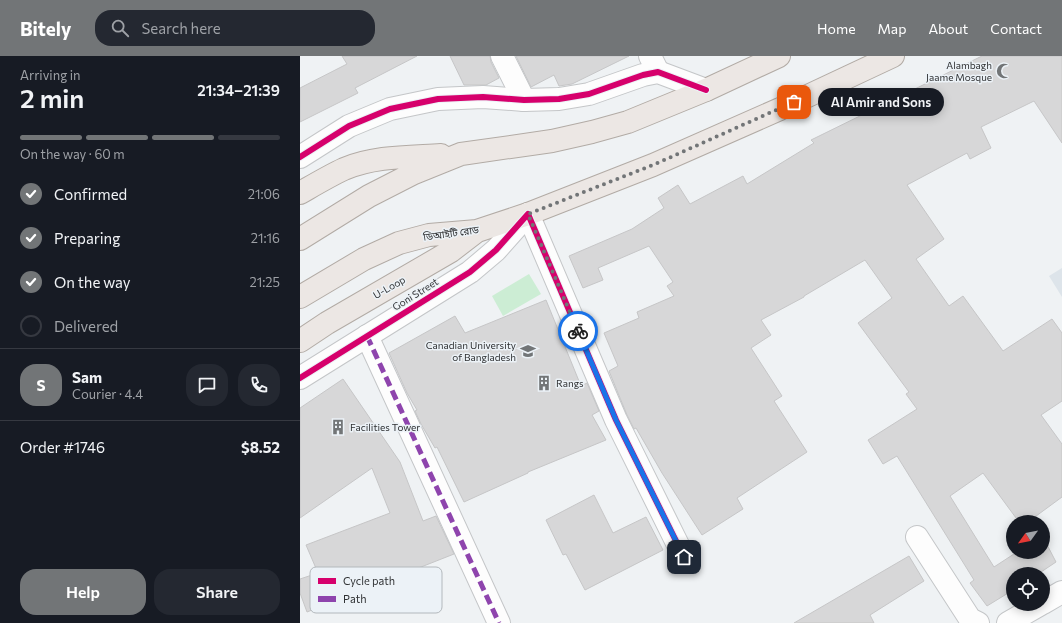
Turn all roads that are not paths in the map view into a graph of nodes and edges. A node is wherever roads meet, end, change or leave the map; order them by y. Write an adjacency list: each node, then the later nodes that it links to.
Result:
1 (502, 56): 6 (street)
2 (779, 56): 5 (main road)
3 (893, 56): 10 (main road, ডিআইটি রোড)
4 (654, 64): 5 (street); 6 (street)
5 (706, 90): 7 (main road)
6 (524, 100): 8 (street)
7 (460, 154): 9 (main road); 12 (main road)
8 (300, 157)
9 (300, 193)
10 (528, 214): 11 (main road, ডিআইটি রোড); 14 (street, Goni Street); 18 (street)
11 (477, 231): 13 (main road, ডিআইটি রোড); 15 (main road, U-Loop)
12 (300, 239)
13 (300, 297)
14 (367, 336): 16 (street, Goni Street); 22 (street)
15 (300, 341)
16 (300, 378)
17 (917, 537): 23 (street)
18 (684, 557)
19 (1062, 592): 20 (street)
20 (1050, 599)
21 (1028, 611): 24 (street)
22 (498, 623)
23 (978, 623)
24 (1008, 623)

